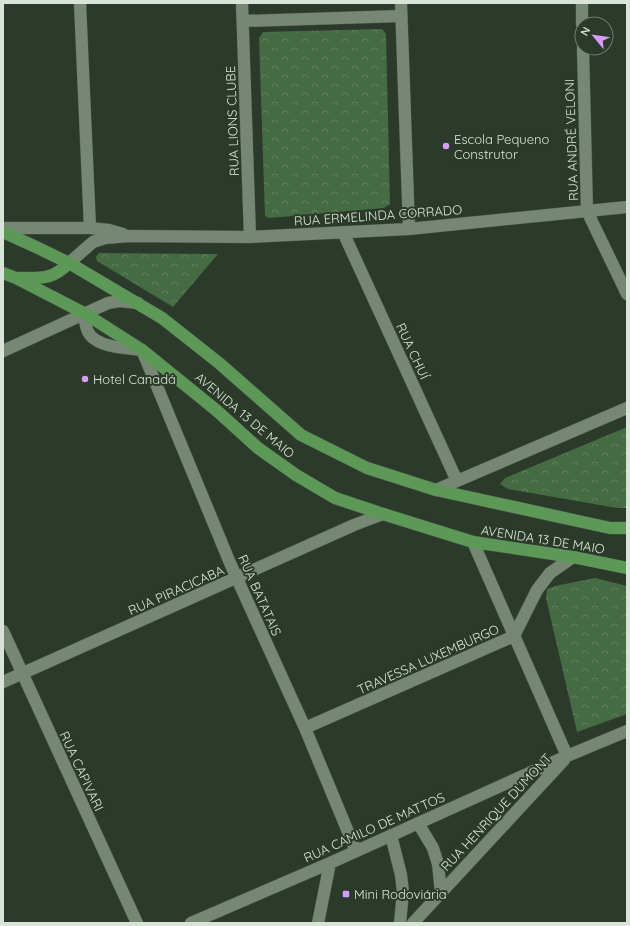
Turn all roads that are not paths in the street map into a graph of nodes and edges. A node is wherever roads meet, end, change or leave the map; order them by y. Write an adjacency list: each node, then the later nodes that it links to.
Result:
1 (80, 3): 12 (street)
2 (242, 3): 7 (street, RUA LIONS CLUBE)
3 (401, 3): 5 (street)
4 (582, 3): 6 (street)
5 (401, 16): 7 (street); 13 (street)
6 (582, 16)
7 (243, 21): 17 (street, RUA LIONS CLUBE)
8 (583, 56): 10 (street, RUA ANDRÉ VELONI)
9 (627, 207): 10 (street, RUA ERMELINDA CORRADO)
10 (588, 211): 13 (street, RUA ERMELINDA CORRADO); 21 (street, RUA ANDRÉ VELONI)
11 (3, 228): 12 (street, RUA ERMELINDA CORRADO)
12 (90, 228): 16 (street, RUA ERMELINDA CORRADO)
13 (409, 229): 15 (street, RUA ERMELINDA CORRADO)
14 (3, 232): 18 (main road, AVENIDA 13 DE MAIO)
15 (343, 232): 17 (street, RUA ERMELINDA CORRADO); 27 (street, RUA CHUÍ)
16 (130, 236): 17 (street, RUA ERMELINDA CORRADO); 18 (street, RUA ERMELINDA CORRADO)
17 (250, 238)
18 (69, 263): 20 (main road); 22 (main road, AVENIDA 13 DE MAIO)
19 (3, 273): 20 (main road, AVENIDA 13 DE MAIO)
20 (16, 278): 23 (main road, AVENIDA 13 DE MAIO)
21 (627, 294)
22 (138, 303): 23 (street); 28 (main road, AVENIDA 13 DE MAIO)
23 (84, 313): 24 (main road, AVENIDA 13 DE MAIO); 25 (street)
24 (142, 350): 29 (main road, AVENIDA 13 DE MAIO); 34 (street, RUA BATATAIS)
25 (3, 351)
26 (627, 408): 27 (street)
27 (457, 482): 28 (street)
28 (436, 490): 30 (main road, AVENIDA 13 DE MAIO)
29 (383, 514): 31 (main road, AVENIDA 13 DE MAIO); 34 (street, RUA PIRACICABA)
30 (627, 528)
31 (473, 542): 32 (main road, AVENIDA 13 DE MAIO); 36 (street)
32 (573, 557): 33 (main road, AVENIDA 13 DE MAIO); 36 (street, TRAVESSA LUXEMBURGO)
33 (627, 568)
34 (236, 578): 37 (street, RUA PIRACICABA); 39 (street, RUA BATATAIS)
35 (3, 631): 37 (street, RUA CAPIVARI)
36 (514, 636): 39 (street, TRAVESSA LUXEMBURGO); 41 (street)
37 (22, 674): 38 (street, RUA PIRACICABA); 47 (street, RUA CAPIVARI)
38 (3, 682)
39 (305, 728): 44 (street, RUA BATATAIS)
40 (627, 731): 41 (street, RUA CAMILO DE MATTOS)
41 (567, 756): 42 (street, RUA CAMILO DE MATTOS); 46 (street, RUA HENRIQUE DUMONT)
42 (418, 823): 43 (street, RUA CAMILO DE MATTOS); 46 (street)
43 (391, 835): 44 (street, RUA CAMILO DE MATTOS); 50 (street)
44 (356, 850): 45 (street, RUA CAMILO DE MATTOS)
45 (330, 863): 48 (street, RUA CAMILO DE MATTOS); 49 (street)
46 (441, 892): 51 (street, RUA HENRIQUE DUMONT)
47 (137, 923)
48 (191, 923)
49 (318, 923)
50 (400, 923)
51 (413, 923)

